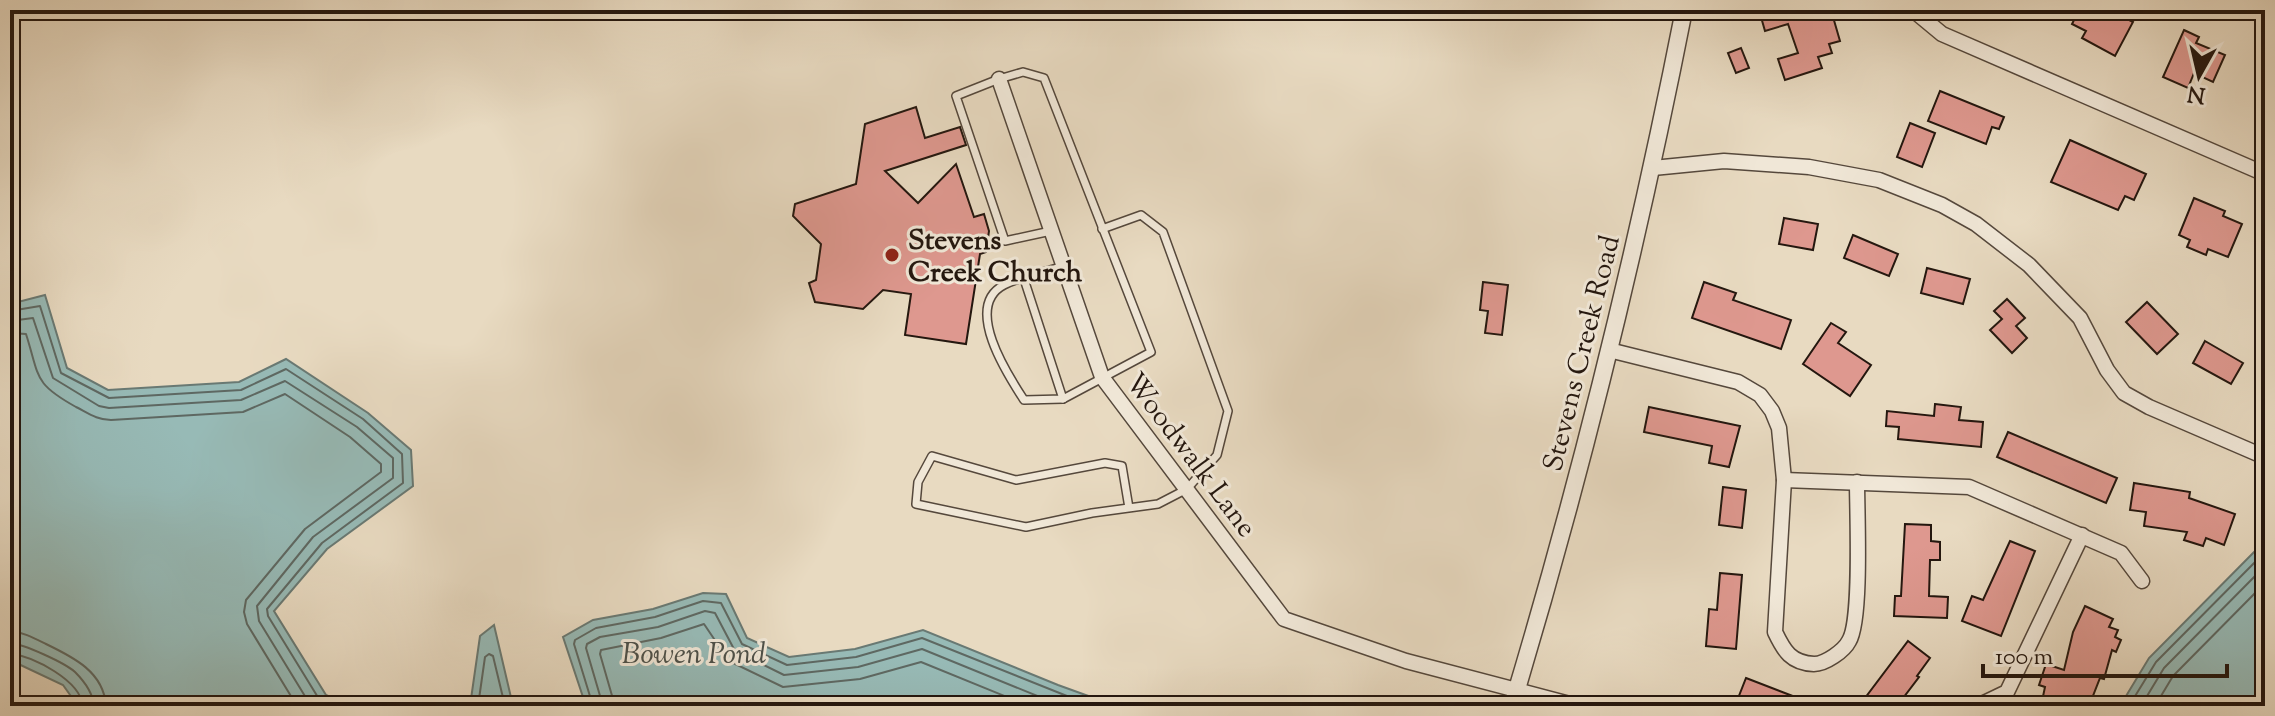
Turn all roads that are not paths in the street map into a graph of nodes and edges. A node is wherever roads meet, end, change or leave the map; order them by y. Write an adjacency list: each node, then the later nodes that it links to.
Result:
1 (1684, 10): 4 (street, Stevens Creek Road)
2 (1913, 10): 5 (street)
3 (999, 79): 6 (lane); 7 (street, Woodwalk Lane); 7 (lane)
4 (1653, 168): 10 (street, Stevens Creek Road); 13 (street)
5 (2265, 174)
6 (1102, 229): 11 (lane); 16 (lane)
7 (1051, 231): 8 (street, Woodwalk Lane)
8 (1064, 266): 9 (lane); 11 (street, Woodwalk Lane)
9 (1024, 279): 12 (lane); 12 (lane)
10 (1609, 350): 14 (street); 20 (street, Stevens Creek Road)
11 (1102, 377): 12 (lane); 16 (street, Woodwalk Lane)
12 (1063, 399)
13 (2265, 457)
14 (1784, 480): 15 (street); 15 (street)
15 (1857, 482): 18 (street)
16 (1187, 489): 17 (lane); 20 (street, Woodwalk Lane)
17 (1129, 508): 17 (lane)
18 (2082, 535): 19 (street); 21 (street)
19 (2142, 581)
20 (1515, 698): 22 (street, Woodwalk Lane)
21 (1982, 704)
22 (1577, 706)

